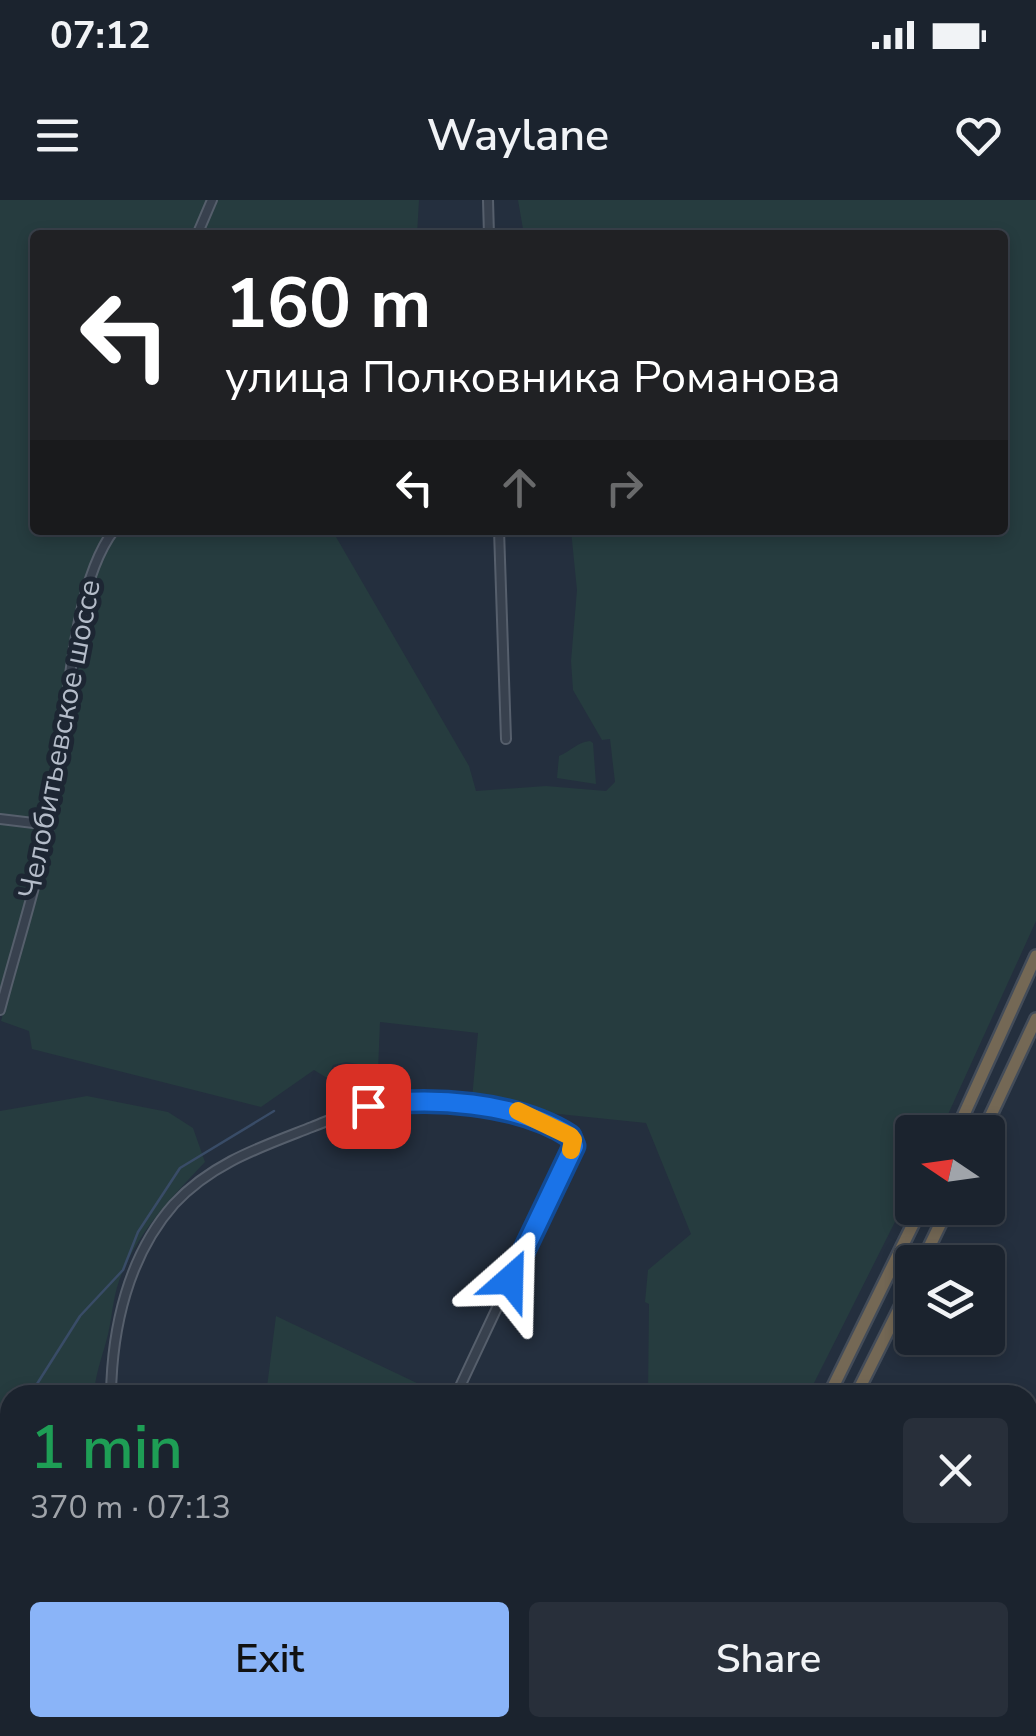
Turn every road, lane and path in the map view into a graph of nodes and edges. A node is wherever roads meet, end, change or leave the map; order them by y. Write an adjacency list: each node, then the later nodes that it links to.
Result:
1 (212, 200): 3 (street)
2 (488, 200): 4 (street)
3 (199, 230)
4 (489, 230)
5 (111, 535): 9 (street, Челобитьевское шоссе)
6 (499, 535): 7 (street)
7 (506, 739)
8 (0, 819): 9 (street)
9 (50, 824): 11 (street, Челобитьевское шоссе)
10 (1036, 956): 13 (highway)
11 (0, 1010)
12 (1036, 1019): 14 (highway)
13 (964, 1115)
14 (991, 1115)
15 (913, 1225): 19 (highway)
16 (895, 1318): 20 (highway)
17 (111, 1385): 18 (street)
18 (461, 1385)
19 (833, 1385)
20 (861, 1385)

